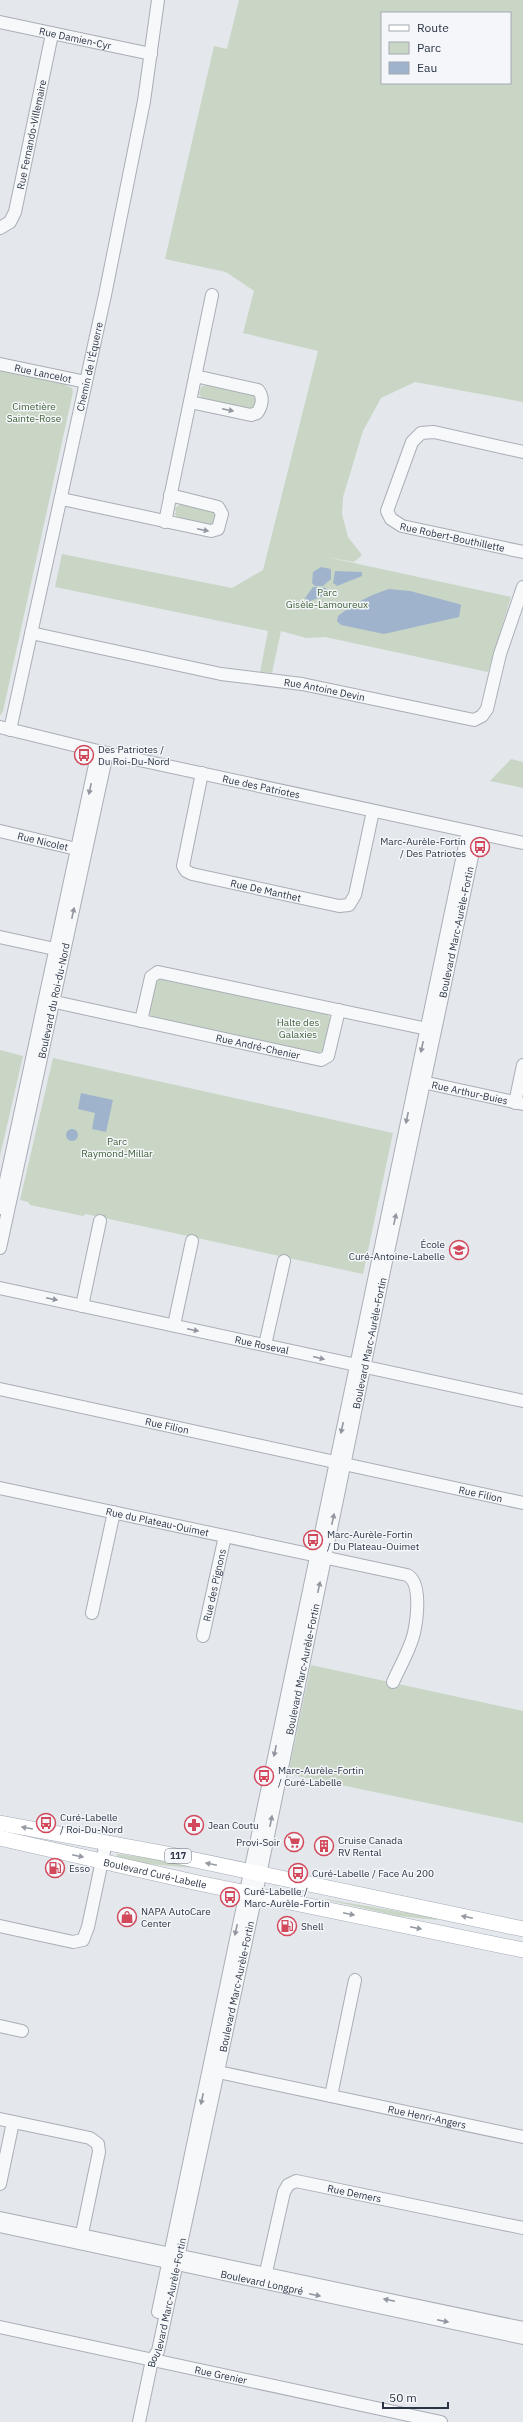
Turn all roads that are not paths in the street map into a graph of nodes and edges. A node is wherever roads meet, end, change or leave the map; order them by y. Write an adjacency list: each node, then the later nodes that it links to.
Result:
1 (158, 0): 4 (street, Chemin de l'Équerre)
2 (0, 22): 3 (street, Rue Damien-Cyr)
3 (52, 34): 4 (street, Rue Damien-Cyr); 5 (street, Rue Fernando-Villemaire)
4 (151, 54): 9 (street, Chemin de l'Équerre)
5 (0, 228)
6 (212, 295): 8 (street)
7 (0, 364): 9 (street, Rue Lancelot)
8 (195, 376): 10 (street); 10 (street, one-way to 8)
9 (86, 382): 13 (street, Chemin de l'Équerre)
10 (190, 402): 12 (street)
11 (523, 452): 15 (street, Rue Robert-Bouthillette)
12 (170, 495): 14 (street); 14 (street, one-way to 12)
13 (62, 499): 14 (street); 17 (street, Chemin de l'Équerre)
14 (165, 522)
15 (523, 552)
16 (523, 587): 17 (street, Rue Antoine Devin)
17 (32, 633): 18 (street, Chemin de l'Équerre)
18 (5, 729): 19 (street, Rue des Patriotes)
19 (103, 752): 20 (street, Rue des Patriotes); 25 (street, Boulevard du Roi-du-Nord)
20 (202, 773): 21 (street, Rue des Patriotes); 21 (street, Rue De Manthet)
21 (373, 811): 23 (street, Rue des Patriotes)
22 (0, 831): 25 (street, Rue Nicolet)
23 (472, 832): 24 (street, Rue des Patriotes); 31 (street, Boulevard Marc-Aurèle-Fortin)
24 (523, 843)
25 (82, 850): 27 (street, Boulevard du Roi-du-Nord)
26 (0, 937): 27 (street)
27 (60, 950): 28 (street, Boulevard du Roi-du-Nord)
28 (49, 1001): 30 (street, Rue André-Chenier); 35 (street, Boulevard du Roi-du-Nord); 38 (street, Boulevard du Roi-du-Nord)
29 (339, 1010): 30 (street); 30 (street, Rue André-Chenier); 31 (street)
30 (141, 1021)
31 (430, 1029): 33 (street, Boulevard Marc-Aurèle-Fortin)
32 (523, 1065): 34 (street)
33 (420, 1081): 34 (street, Rue Arthur-Buies); 44 (street, Boulevard Marc-Aurèle-Fortin)
34 (519, 1103)
35 (0, 1208)
36 (100, 1221): 41 (street)
37 (192, 1241): 42 (street)
38 (0, 1248)
39 (284, 1261): 43 (street)
40 (0, 1288): 41 (street, Rue Roseval, one-way to 41)
41 (82, 1306): 42 (street, Rue Roseval)
42 (174, 1326): 43 (street, Rue Roseval, one-way to 43)
43 (265, 1346): 44 (street, Rue Roseval, one-way to 44)
44 (360, 1366): 46 (street, Rue Roseval); 47 (street, Boulevard Marc-Aurèle-Fortin)
45 (0, 1388): 47 (street, Rue Filion)
46 (523, 1402)
47 (340, 1462): 49 (street, Rue Filion); 52 (street, Boulevard Marc-Aurèle-Fortin)
48 (0, 1488): 50 (street, Rue du Plateau-Ouimet)
49 (523, 1503)
50 (114, 1512): 51 (street, Rue du Plateau-Ouimet); 53 (street)
51 (225, 1536): 52 (street, Rue du Plateau-Ouimet); 54 (street, Rue des Pignons)
52 (320, 1556): 55 (street, Rue du Plateau-Ouimet); 60 (street, Boulevard Marc-Aurèle-Fortin)
53 (92, 1612)
54 (203, 1636)
55 (393, 1682)
56 (0, 1823): 58 (main road, Boulevard Curé-Labelle / 117, one-way to 56)
57 (0, 1838): 59 (main road, Boulevard Curé-Labelle / 117, one-way to 59)
58 (106, 1842): 59 (street); 60 (main road, Boulevard Curé-Labelle / 117, one-way to 58)
59 (102, 1861): 61 (main road, Boulevard Curé-Labelle / 117); 62 (street)
60 (254, 1872): 61 (street, Boulevard Marc-Aurèle-Fortin); 63 (main road, Boulevard Curé-Labelle / 117, one-way to 60)
61 (250, 1893): 64 (main road, Boulevard Curé-Labelle / 117, one-way to 64); 68 (street, Boulevard Marc-Aurèle-Fortin)
62 (0, 1926)
63 (523, 1929)
64 (523, 1950)
65 (356, 1980): 69 (street)
66 (0, 2026): 67 (street)
67 (22, 2031)
68 (212, 2071): 69 (street, Rue Henri-Angers); 78 (street, Boulevard Marc-Aurèle-Fortin)
69 (331, 2096): 72 (street, Rue Henri-Angers)
70 (0, 2119): 71 (street)
71 (13, 2122): 73 (street); 77 (street)
72 (523, 2137)
73 (0, 2184)
74 (0, 2218): 77 (street, Boulevard Longpré)
75 (0, 2226): 77 (street, Boulevard Longpré)
76 (523, 2228): 79 (street, Rue Demers)
77 (81, 2240): 78 (street, Boulevard Longpré)
78 (173, 2259): 79 (street, Boulevard Longpré); 83 (street, Boulevard Marc-Aurèle-Fortin)
79 (265, 2279): 81 (street, Boulevard Longpré, one-way to 79); 82 (street, Boulevard Longpré, one-way to 82)
80 (0, 2327): 83 (street, Rue Grenier)
81 (523, 2328)
82 (523, 2338)
83 (152, 2360): 84 (street, Boulevard Marc-Aurèle-Fortin); 85 (street, Rue Grenier)
84 (139, 2422)
85 (441, 2422)

